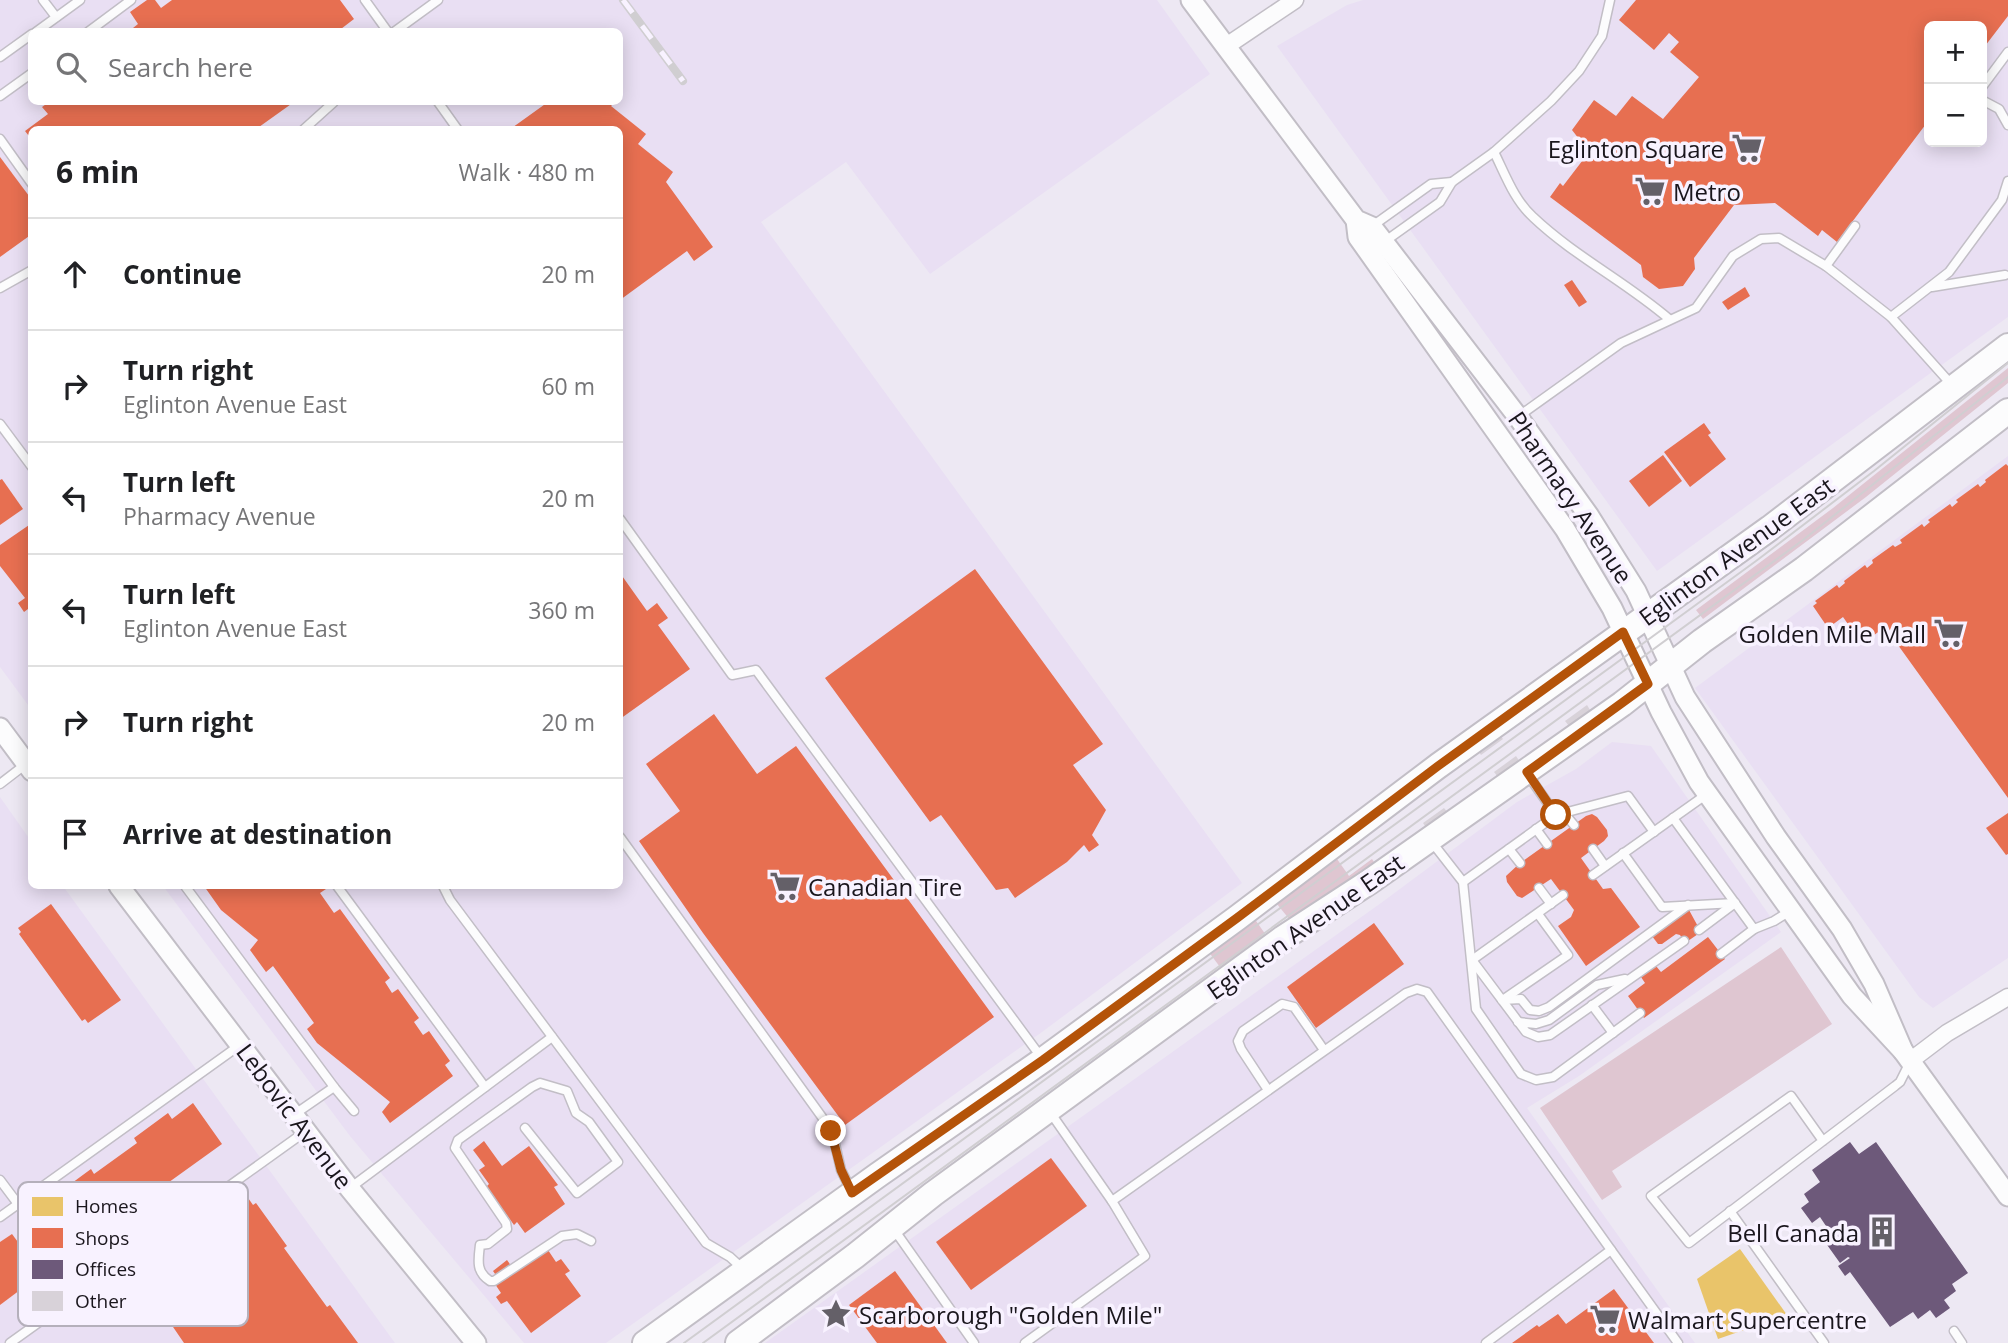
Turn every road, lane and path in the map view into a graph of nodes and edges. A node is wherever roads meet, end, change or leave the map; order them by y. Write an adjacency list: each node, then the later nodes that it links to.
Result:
1 (43, 0): 9 (lane)
2 (80, 0): 9 (lane)
3 (131, 0): 11 (lane)
4 (365, 0): 12 (lane)
5 (438, 0): 13 (lane)
6 (1191, 0): 15 (street, Pharmacy Avenue)
7 (1295, 0): 15 (street)
8 (1610, 0): 28 (lane)
9 (56, 17): 10 (lane)
10 (41, 28)
11 (93, 28)
12 (385, 28)
13 (400, 28)
14 (28, 37): 17 (lane)
15 (1225, 47): 33 (street, Pharmacy Avenue)
16 (2008, 52): 19 (lane)
17 (0, 57)
18 (28, 76): 20 (lane)
19 (1984, 84)
20 (0, 96)
21 (1987, 103): 24 (lane)
22 (331, 105): 25 (lane)
23 (440, 105): 26 (lane)
24 (2008, 125)
25 (307, 126)
26 (455, 126)
27 (0, 139): 29 (lane)
28 (1494, 152): 31 (lane); 40 (lane)
29 (28, 178)
30 (2008, 181): 38 (lane)
31 (1452, 182): 33 (lane); 33 (lane)
32 (1855, 226): 34 (lane)
33 (1368, 236): 44 (street, Pharmacy Avenue); 49 (street, Pharmacy Avenue)
34 (1826, 266): 39 (lane); 40 (lane)
35 (28, 272): 37 (lane)
36 (2005, 275): 38 (lane)
37 (0, 288)
38 (1929, 288): 39 (lane)
39 (1891, 317): 42 (lane)
40 (1668, 320): 44 (lane)
41 (2008, 346): 42 (main road, Eglinton Avenue East)
42 (1953, 387): 48 (main road, Eglinton Avenue East)
43 (2008, 411): 50 (main road, Eglinton Avenue East)
44 (1518, 417): 48 (street, Pharmacy Avenue)
45 (0, 424): 46 (lane)
46 (28, 462)
47 (623, 523): 100 (lane)
48 (1647, 616): 49 (main road, Eglinton Avenue East); 50 (street, Pharmacy Avenue)
49 (1623, 632): 51 (street, Pharmacy Avenue); 100 (main road, Eglinton Avenue East)
50 (1670, 666): 51 (main road, Eglinton Avenue East); 99 (street, Pharmacy Avenue)
51 (1648, 684): 55 (main road, Eglinton Avenue East); 57 (street, Pharmacy Avenue)
52 (0, 727): 53 (street)
53 (28, 763)
54 (28, 767): 56 (lane)
55 (1527, 772): 58 (lane); 63 (main road, Eglinton Avenue East)
56 (0, 784)
57 (1707, 794): 59 (lane); 82 (street, Pharmacy Avenue)
58 (1560, 814): 60 (lane); 61 (lane); 62 (lane)
59 (1673, 818): 62 (lane); 79 (lane)
60 (1574, 825)
61 (1536, 829): 65 (lane); 66 (lane)
62 (1654, 832): 68 (lane)
63 (1429, 839): 72 (lane); 104 (main road, Eglinton Avenue East)
64 (623, 840): 114 (lane)
65 (1547, 844)
66 (1509, 849): 69 (lane); 72 (lane)
67 (1593, 849): 70 (lane)
68 (1623, 853): 70 (lane); 81 (lane)
69 (1520, 863)
70 (1605, 866): 71 (lane)
71 (1593, 874)
72 (1463, 882): 88 (lane)
73 (1539, 888): 80 (lane)
74 (120, 889): 97 (street, Lebovic Avenue)
75 (187, 889): 101 (lane)
76 (339, 889): 102 (lane)
77 (444, 889): 96 (lane)
78 (1563, 895): 80 (lane)
79 (1735, 903): 81 (lane); 84 (lane); 85 (lane)
80 (1551, 904): 83 (lane)
81 (1688, 905): 91 (lane)
82 (1790, 911): 84 (lane); 99 (street, Pharmacy Avenue)
83 (1538, 914): 88 (lane); 91 (lane)
84 (1754, 929): 87 (lane)
85 (1699, 930)
86 (1684, 941): 89 (lane)
87 (1721, 954)
88 (1472, 960): 91 (lane); 95 (lane)
89 (1629, 979): 92 (lane); 94 (lane)
90 (2008, 998): 99 (street)
91 (1502, 1000): 94 (lane)
92 (1592, 1005): 94 (lane); 95 (lane)
93 (1640, 1013): 95 (lane)
94 (1518, 1022)
95 (1613, 1033)
96 (552, 1037): 102 (lane); 123 (lane)
97 (240, 1045): 106 (street, Lebovic Avenue); 111 (lane)
98 (1324, 1050): 103 (lane); 103 (lane); 122 (lane)
99 (1907, 1056): 109 (lane); 115 (street, Pharmacy Avenue)
100 (1043, 1060): 114 (main road, Eglinton Avenue East)
101 (334, 1087): 105 (lane); 106 (lane)
102 (485, 1087): 113 (lane)
103 (1268, 1090): 116 (lane)
104 (1048, 1110): 116 (lane); 120 (main road, Eglinton Avenue East)
105 (354, 1111)
106 (293, 1115): 108 (street, Lebovic Avenue)
107 (525, 1128): 121 (lane)
108 (306, 1131): 112 (lane); 113 (street, Lebovic Avenue)
109 (1823, 1141): 118 (lane); 118 (lane)
110 (0, 1180): 117 (lane)
111 (49, 1182)
112 (235, 1182)
113 (350, 1189): 127 (street, Lebovic Avenue)
114 (852, 1193): 123 (main road, Eglinton Avenue East)
115 (2008, 1196)
116 (1112, 1201): 131 (lane)
117 (18, 1204): 119 (lane)
118 (1730, 1211): 134 (lane)
119 (0, 1217)
120 (892, 1228): 129 (main road, Eglinton Avenue East); 130 (lane)
121 (591, 1241)
122 (1611, 1250): 132 (lane); 133 (lane)
123 (745, 1271): 128 (main road, Eglinton Avenue East)
124 (34, 1326): 126 (lane)
125 (1954, 1331): 135 (lane)
126 (10, 1343)
127 (476, 1343)
128 (645, 1343)
129 (738, 1343)
130 (974, 1343)
131 (1025, 1343)
132 (1486, 1343)
133 (1678, 1343)
134 (1824, 1343)
135 (1962, 1343)

